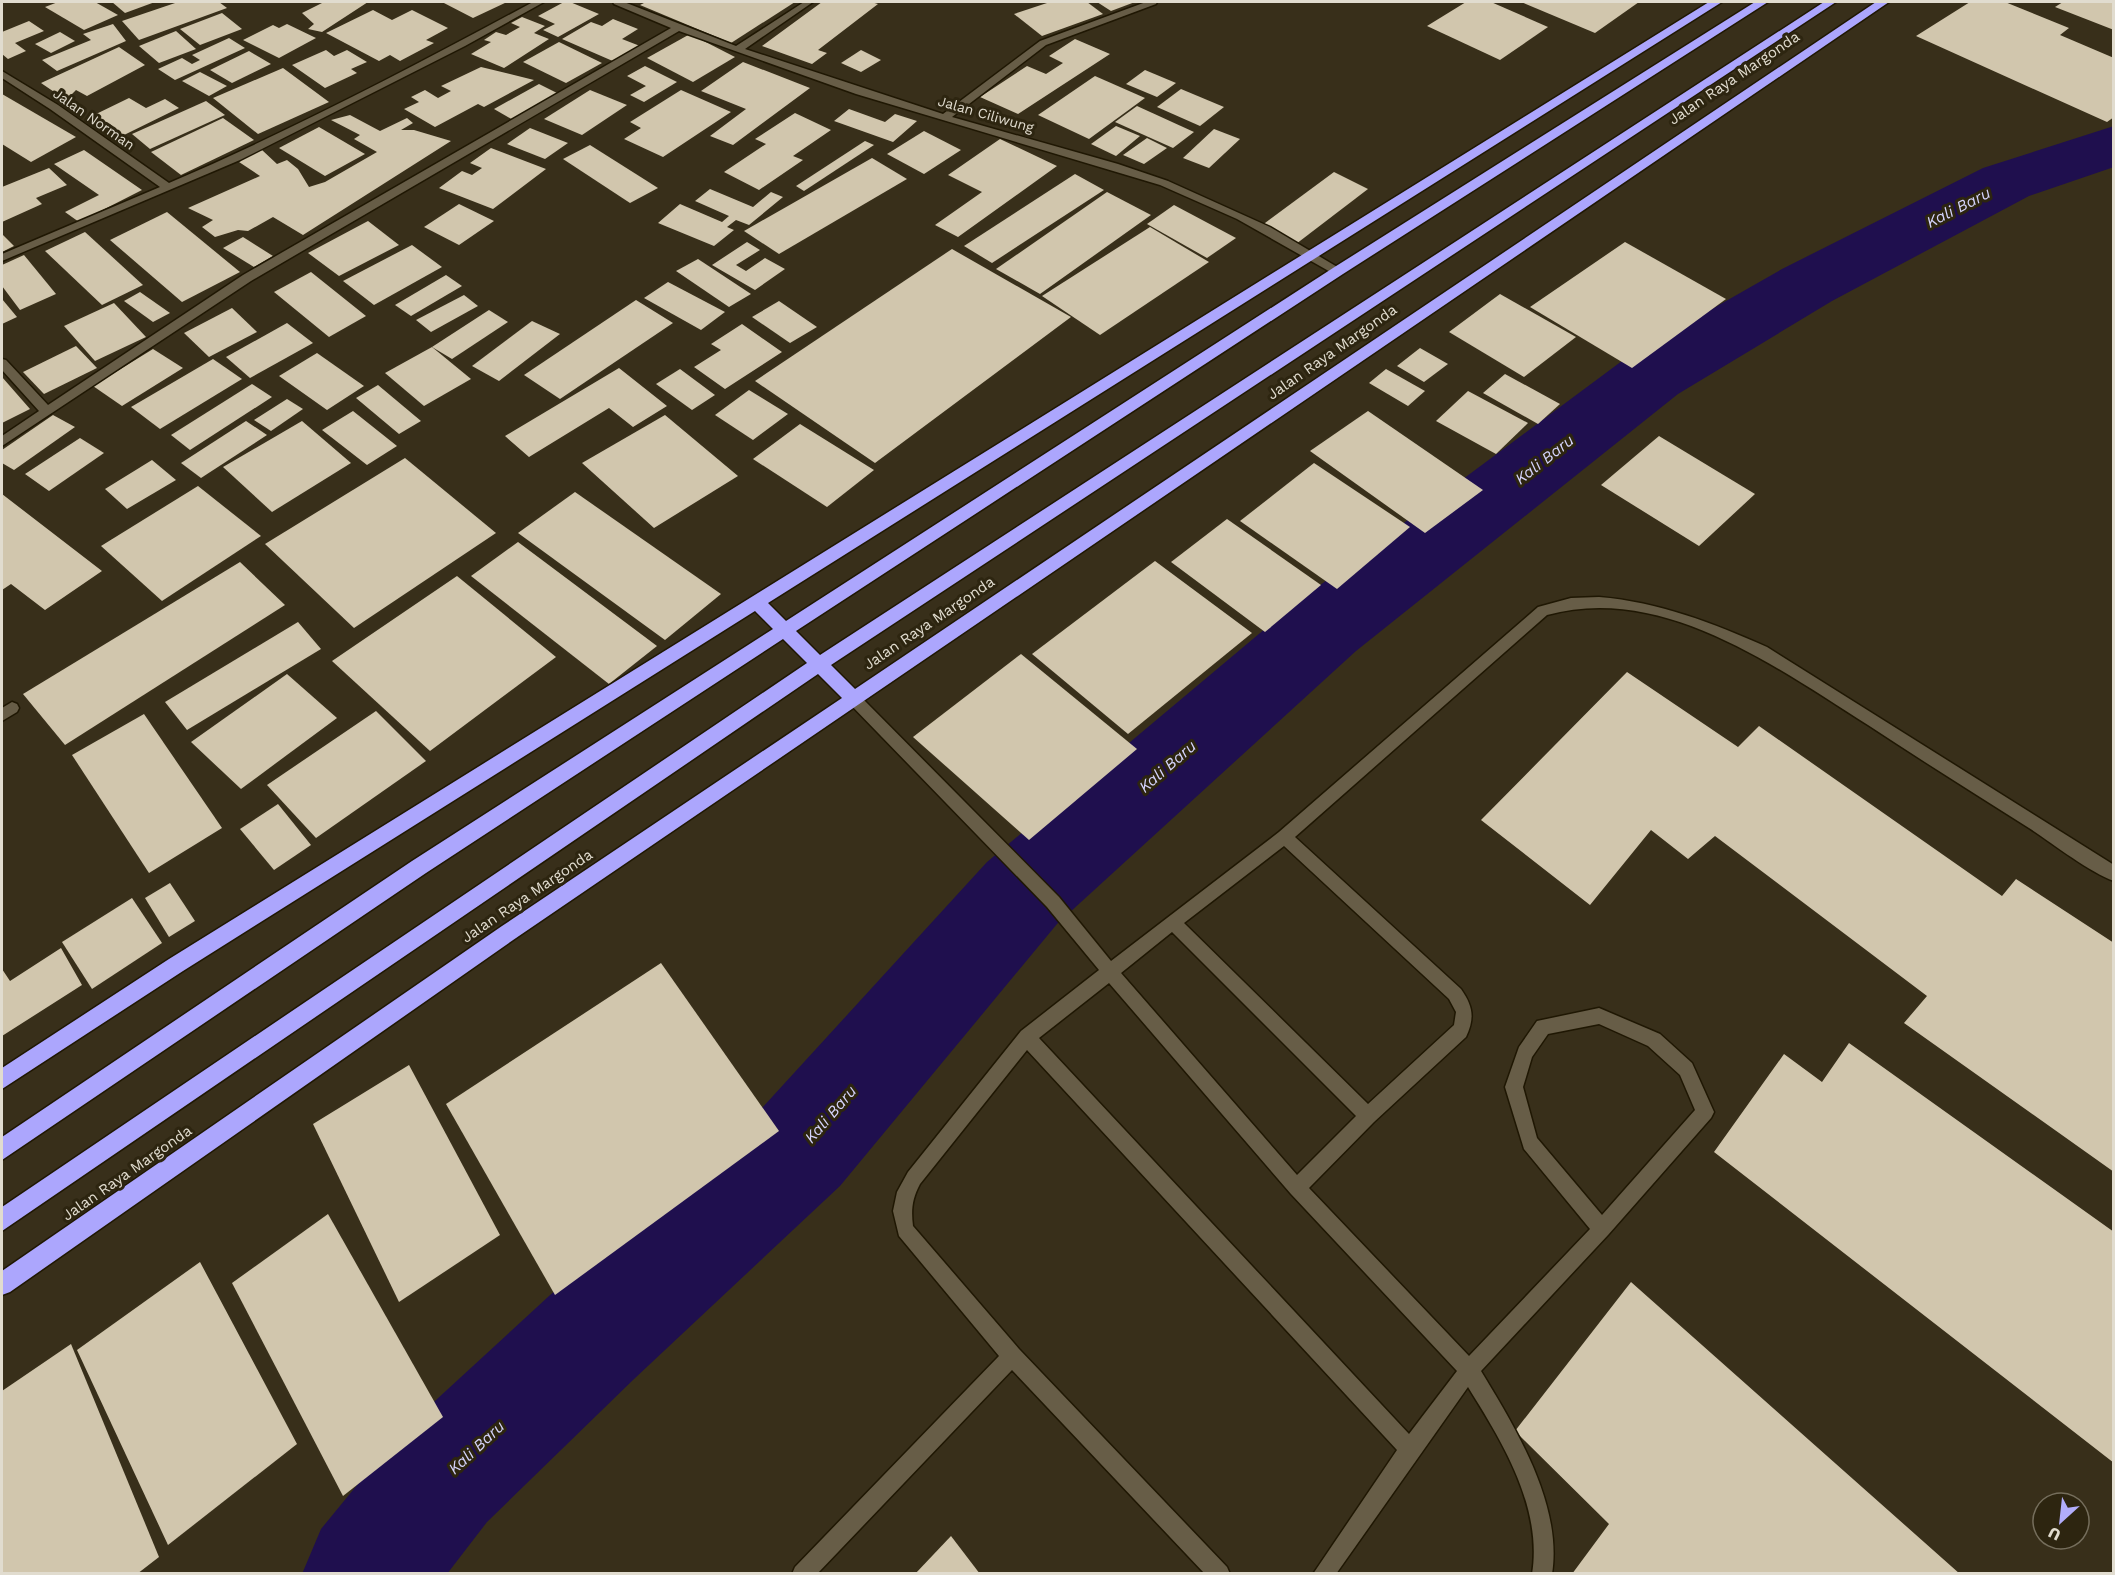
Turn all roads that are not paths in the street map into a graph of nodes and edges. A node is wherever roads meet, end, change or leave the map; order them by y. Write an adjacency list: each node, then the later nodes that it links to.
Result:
1 (538, 2): 13 (street)
2 (617, 2): 9 (street, Jalan Ciliwung)
3 (809, 2): 10 (street)
4 (1153, 2): 12 (street)
5 (1716, 2): 14 (highway)
6 (1762, 2): 16 (highway)
7 (1831, 2): 22 (highway, Jalan Raya Margonda)
8 (1883, 2): 23 (highway, Jalan Raya Margonda)
9 (677, 28): 10 (street, Jalan Ciliwung); 18 (street)
10 (737, 50): 12 (street, Jalan Ciliwung)
11 (2, 74): 13 (street, Jalan Norman)
12 (944, 118): 14 (street, Jalan Ciliwung)
13 (169, 189): 15 (street)
14 (1312, 255): 16 (street, Jalan Ciliwung); 20 (highway)
15 (2, 258)
16 (1338, 271): 21 (highway)
17 (2, 363): 18 (street)
18 (47, 412): 19 (street)
19 (2, 442)
20 (756, 602): 21 (highway); 29 (highway)
21 (784, 630): 22 (highway); 31 (highway)
22 (818, 665): 23 (highway); 33 (highway, Jalan Raya Margonda)
23 (853, 698): 27 (street); 35 (highway, Jalan Raya Margonda)
24 (1284, 837): 25 (street); 26 (street); 30 (street)
25 (2114, 874)
26 (1173, 922): 27 (street); 30 (street)
27 (1109, 971): 28 (street); 32 (street)
28 (1027, 1037): 36 (street); 38 (street)
29 (2, 1078)
30 (1368, 1116): 32 (street)
31 (2, 1149)
32 (1297, 1188): 37 (street)
33 (2, 1220)
34 (1602, 1229): 34 (street); 37 (street)
35 (2, 1284)
36 (1012, 1356): 39 (street); 40 (street)
37 (1469, 1370): 38 (street); 42 (street)
38 (1410, 1449): 41 (street)
39 (802, 1574)
40 (1220, 1574)
41 (1323, 1574)
42 (1542, 1574)

